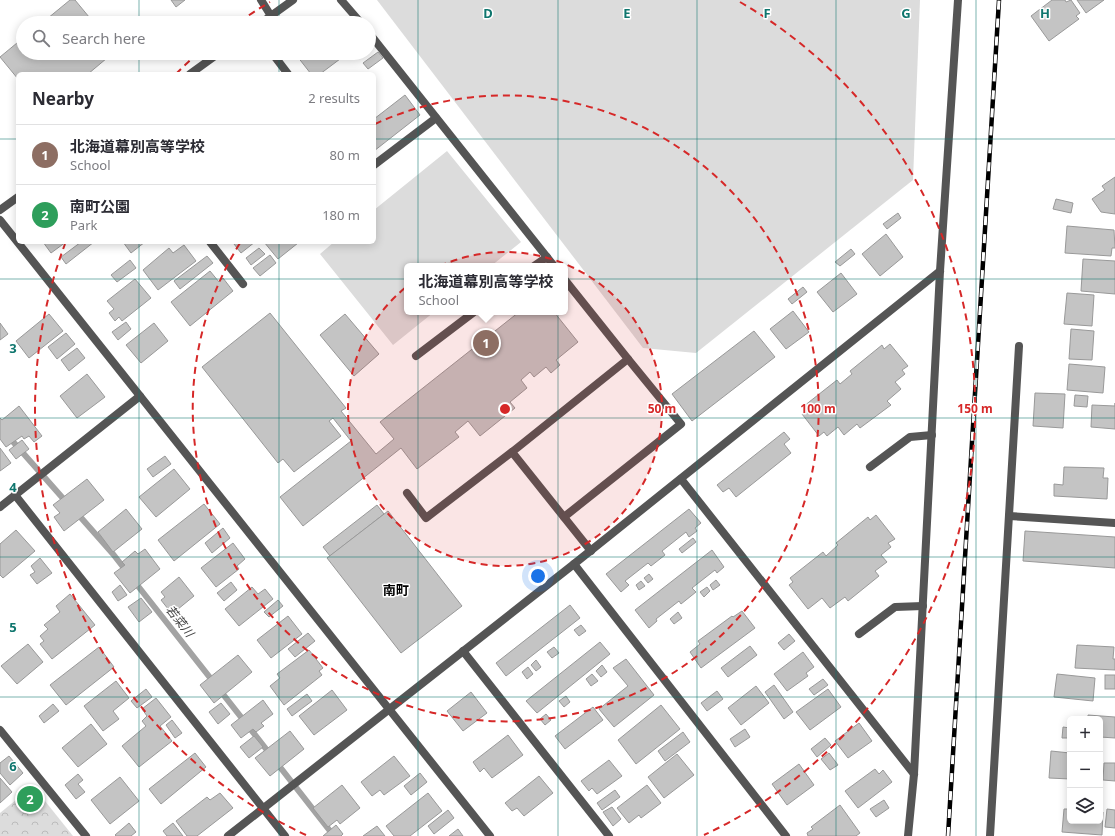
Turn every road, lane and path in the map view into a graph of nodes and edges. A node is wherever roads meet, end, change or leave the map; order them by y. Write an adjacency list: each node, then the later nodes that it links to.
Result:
1 (261, 0): 5 (street)
2 (293, 0): 5 (street)
3 (341, 0): 6 (street)
4 (958, 0): 23 (street)
5 (271, 16)
6 (355, 16)
7 (376, 43): 12 (street)
8 (209, 60): 10 (street)
9 (277, 60): 11 (street)
10 (193, 72)
11 (286, 72)
12 (436, 118): 13 (street); 20 (street)
13 (376, 163)
14 (16, 198): 15 (street)
15 (0, 210)
16 (0, 220): 17 (street)
17 (16, 240)
18 (19, 244): 30 (street)
19 (212, 244): 24 (street)
20 (547, 257): 21 (street); 22 (street)
21 (538, 263)
22 (552, 263)
23 (940, 271): 31 (street); 34 (street)
24 (243, 284)
25 (568, 284): 29 (street)
26 (470, 315): 28 (street)
27 (1019, 346): 38 (street)
28 (416, 356)
29 (628, 359): 32 (street); 39 (street)
30 (140, 396): 36 (street); 46 (street)
31 (932, 435): 33 (street); 43 (street)
32 (512, 452): 35 (street); 39 (street)
33 (870, 467)
34 (681, 479): 41 (street); 48 (street)
35 (407, 493)
36 (15, 495): 37 (street); 49 (street)
37 (0, 507)
38 (1009, 516): 40 (street); 57 (street)
39 (564, 518): 41 (street)
40 (1115, 523)
41 (591, 551): 42 (street)
42 (574, 564): 45 (street); 55 (street)
43 (923, 606): 44 (street); 48 (street)
44 (859, 634)
45 (463, 651): 46 (street); 54 (street)
46 (389, 709): 49 (street); 53 (street)
47 (0, 730): 50 (street)
48 (914, 774): 56 (street)
49 (263, 809): 51 (street); 52 (street)
50 (86, 836)
51 (228, 836)
52 (284, 836)
53 (490, 836)
54 (609, 836)
55 (786, 836)
56 (908, 836)
57 (990, 836)

